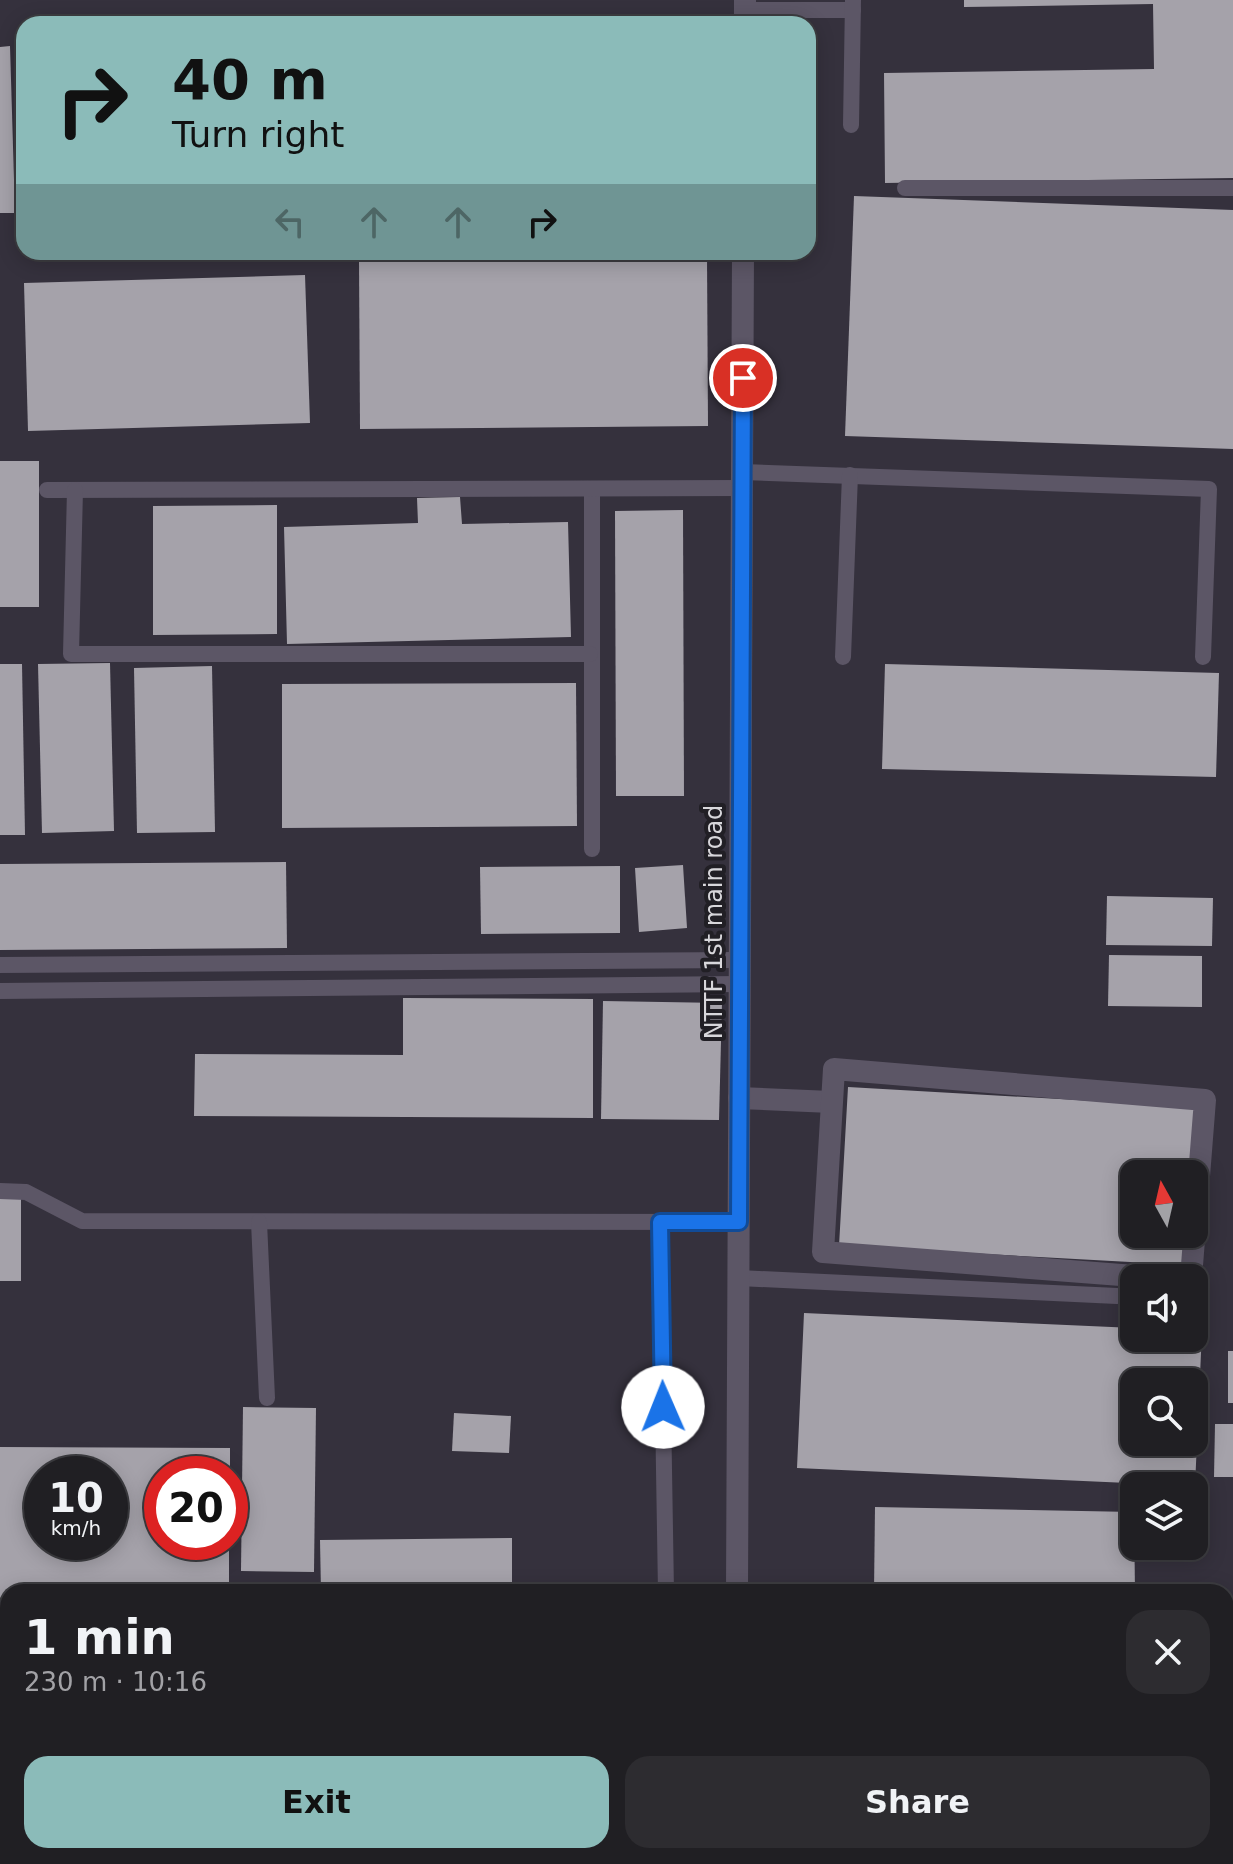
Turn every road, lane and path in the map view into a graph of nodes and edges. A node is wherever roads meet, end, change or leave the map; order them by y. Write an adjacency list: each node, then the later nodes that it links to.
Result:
1 (853, 5): 2 (lane); 3 (lane)
2 (745, 11)
3 (851, 125)
4 (905, 188): 5 (lane)
5 (1233, 188)
6 (743, 260): 8 (street, NTTF 1st main road)
7 (850, 475): 8 (lane); 13 (lane); 14 (lane)
8 (742, 480): 9 (lane); 16 (street, NTTF 1st main road)
9 (592, 489): 11 (lane); 12 (lane)
10 (47, 490): 11 (lane)
11 (75, 490): 12 (lane)
12 (590, 654): 15 (lane)
13 (843, 657)
14 (1203, 657)
15 (592, 849)
16 (739, 960): 17 (lane); 18 (street, NTTF 1st main road)
17 (0, 965)
18 (740, 984): 19 (lane); 20 (street, NTTF 1st main road)
19 (0, 991)
20 (739, 1098): 21 (street); 25 (street, NTTF 1st main road)
21 (831, 1102): 26 (street); 27 (street)
22 (0, 1191): 23 (lane)
23 (259, 1222): 24 (lane); 30 (lane)
24 (660, 1222): 25 (lane); 31 (lane)
25 (739, 1222): 28 (street, NTTF 1st main road)
26 (1192, 1264)
27 (1120, 1275)
28 (739, 1278): 29 (lane); 32 (street, NTTF 1st main road)
29 (1117, 1296)
30 (267, 1398)
31 (666, 1584)
32 (737, 1584)

